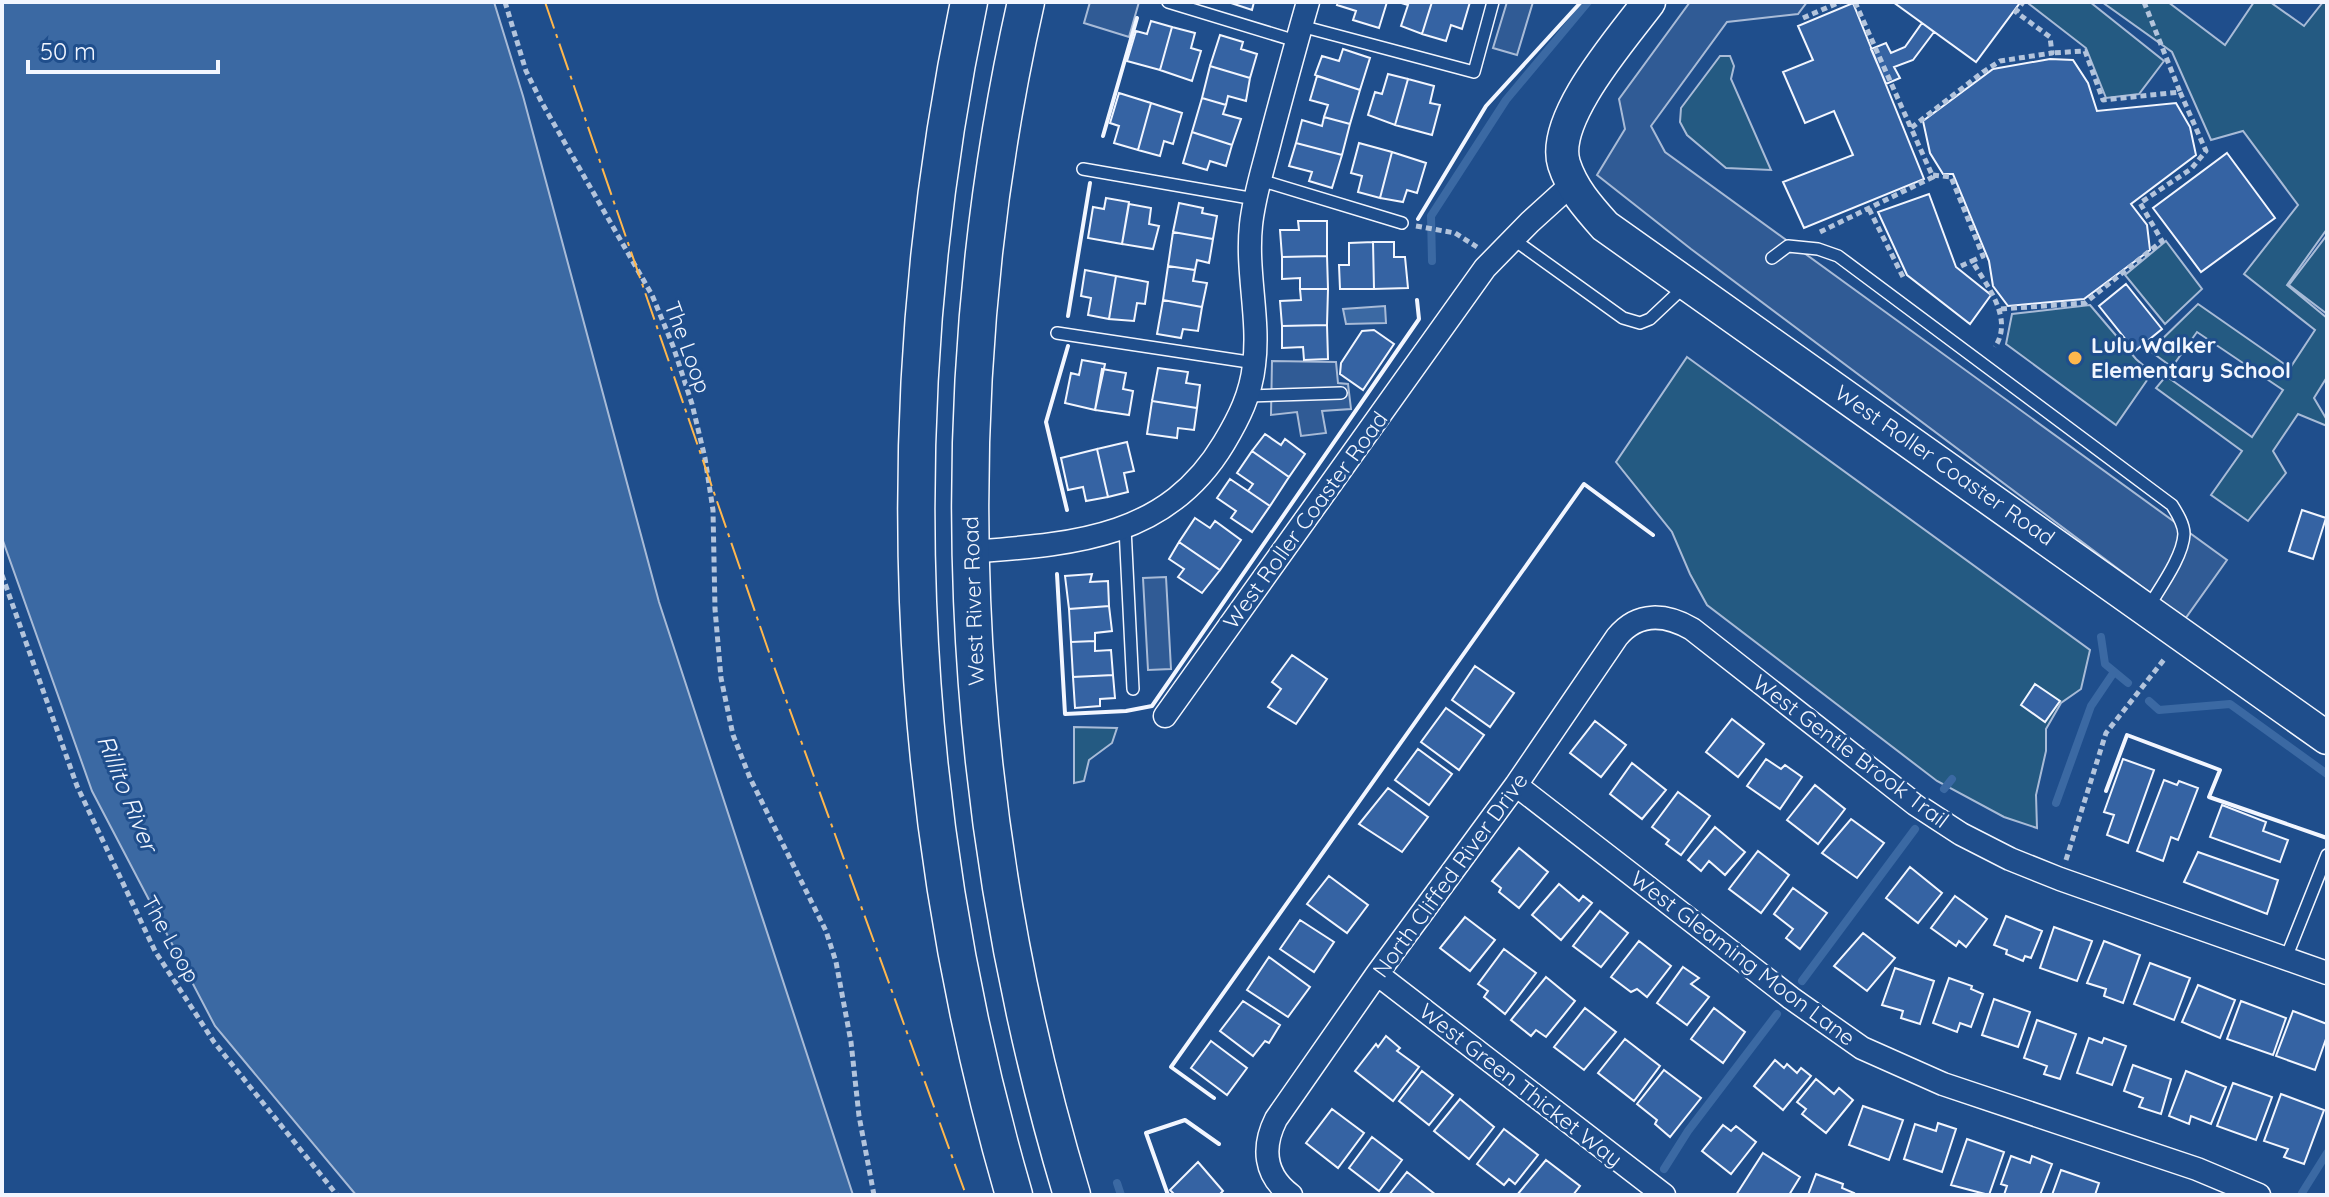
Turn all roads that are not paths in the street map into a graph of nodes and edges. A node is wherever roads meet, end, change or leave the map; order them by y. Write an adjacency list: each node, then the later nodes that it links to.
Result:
1 (969, 2): 8 (main road)
2 (1026, 2): 9 (main road, West River Road)
3 (1168, 2): 7 (lane)
4 (1308, 2): 7 (street)
5 (1493, 2): 7 (lane)
6 (1649, 2): 11 (street)
7 (1298, 33): 12 (street)
8 (959, 48): 9 (main road); 33 (main road)
9 (1014, 58): 22 (main road, West River Road)
10 (1083, 169): 12 (lane)
11 (1568, 172): 14 (street, West Roller Coaster Road); 16 (street, West Roller Coaster Road)
12 (1258, 189): 13 (lane); 18 (street)
13 (1402, 223)
14 (1513, 239): 16 (lane); 26 (street, West Roller Coaster Road)
15 (1772, 258): 23 (lane)
16 (1687, 284): 23 (street, West Roller Coaster Road)
17 (1057, 333): 18 (lane)
18 (1255, 363): 20 (street)
19 (1341, 393): 20 (lane)
20 (1249, 396): 21 (street)
21 (1125, 528): 22 (street); 25 (lane)
22 (969, 552): 34 (main road, West River Road)
23 (2147, 609): 27 (street, West Roller Coaster Road)
24 (1652, 610): 28 (street, North Cliffed River Drive); 30 (street, West Gentle Brook Trail)
25 (1133, 689)
26 (1165, 716)
27 (2327, 738)
28 (1516, 785): 32 (street, North Cliffed River Drive); 37 (street, West Gleaming Moon Lane)
29 (2327, 855): 30 (lane)
30 (2286, 958): 31 (street, West Gentle Brook Trail)
31 (2327, 973)
32 (1377, 974): 35 (street, North Cliffed River Drive); 36 (street, West Green Thicket Way)
33 (1014, 1195)
34 (1072, 1195)
35 (1291, 1195)
36 (1664, 1195)
37 (2259, 1195)

